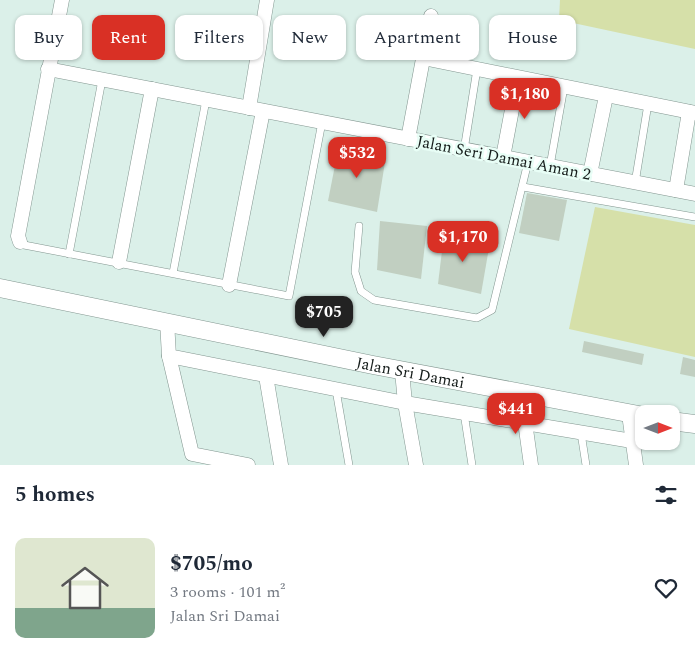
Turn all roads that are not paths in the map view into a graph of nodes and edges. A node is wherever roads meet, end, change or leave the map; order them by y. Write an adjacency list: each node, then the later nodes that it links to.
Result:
1 (62, 0): 5 (street)
2 (267, 0): 14 (street)
3 (423, 60): 18 (street)
4 (433, 60): 6 (street)
5 (48, 69): 8 (street, Jalan Seri Damai Aman 2); 30 (street)
6 (477, 69): 7 (street); 19 (lane)
7 (518, 78): 9 (street); 20 (street)
8 (102, 80): 10 (street, Jalan Seri Damai Aman 2); 31 (lane)
9 (564, 87): 11 (street); 22 (lane)
10 (152, 90): 12 (street, Jalan Seri Damai Aman 2); 32 (street)
11 (606, 96): 13 (street); 23 (street)
12 (206, 100): 14 (street, Jalan Seri Damai Aman 2); 33 (lane)
13 (648, 104): 16 (street); 24 (lane)
14 (248, 108): 15 (street, Jalan Seri Damai Aman 2)
15 (263, 111): 17 (street, Jalan Seri Damai Aman 2); 34 (street)
16 (692, 113): 26 (street)
17 (322, 122): 18 (street, Jalan Seri Damai Aman 2); 34 (lane)
18 (408, 139): 19 (street, Jalan Seri Damai Aman 2)
19 (464, 150): 20 (street, Jalan Seri Damai Aman 2)
20 (503, 157): 21 (street, Jalan Seri Damai Aman 2)
21 (528, 162): 22 (street, Jalan Seri Damai Aman 2); 25 (lane)
22 (550, 166): 23 (street, Jalan Seri Damai Aman 2)
23 (590, 174): 24 (street, Jalan Seri Damai Aman 2)
24 (635, 183): 26 (street, Jalan Seri Damai Aman 2)
25 (523, 187): 28 (lane); 29 (lane)
26 (676, 190): 27 (street, Jalan Seri Damai Aman 2)
27 (695, 194)
28 (695, 217)
29 (359, 226)
30 (20, 242): 31 (lane)
31 (69, 254): 32 (lane)
32 (119, 262): 33 (lane)
33 (174, 273): 34 (lane)
34 (229, 285)
35 (0, 288): 36 (street, Jalan Sri Damai)
36 (167, 321): 37 (street); 38 (street, Jalan Sri Damai)
37 (170, 356): 39 (street); 50 (street)
38 (402, 371): 41 (street); 43 (street, Jalan Sri Damai)
39 (266, 376): 40 (street); 51 (street)
40 (336, 390): 41 (street); 52 (lane)
41 (405, 403): 42 (street); 53 (street)
42 (464, 413): 44 (street); 54 (lane)
43 (635, 415)
44 (525, 422): 48 (street); 55 (street)
45 (635, 422): 49 (street)
46 (680, 422): 47 (street)
47 (695, 424)
48 (581, 433): 49 (street); 56 (lane)
49 (632, 441): 57 (street)
50 (248, 465)
51 (281, 465)
52 (349, 465)
53 (416, 465)
54 (472, 465)
55 (531, 465)
56 (586, 465)
57 (636, 465)

